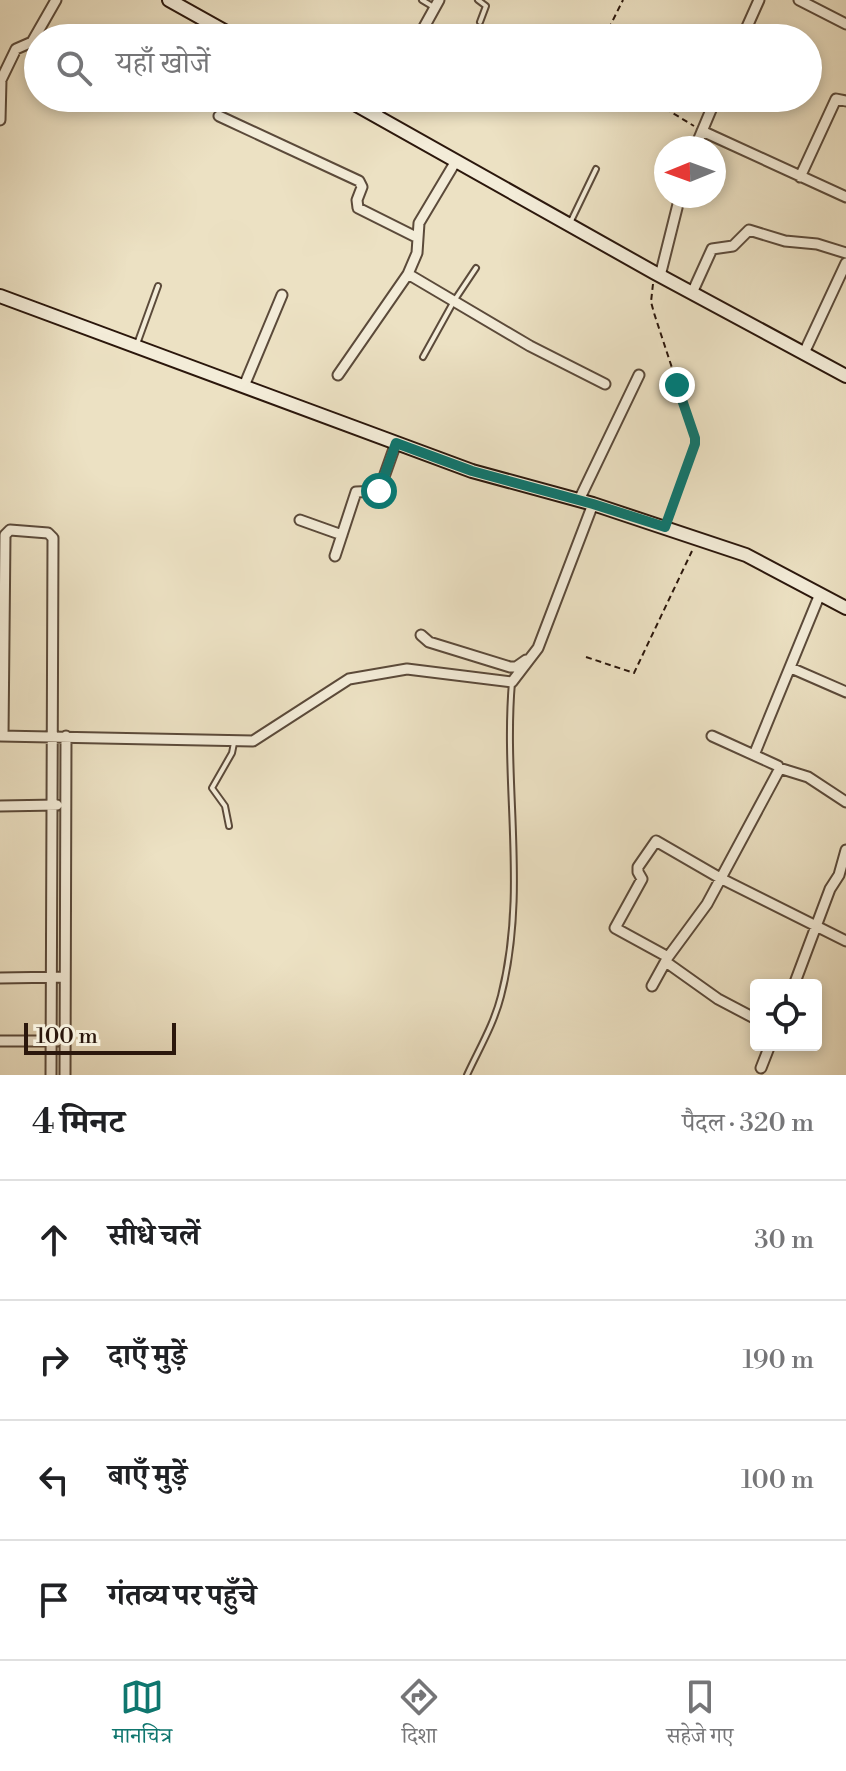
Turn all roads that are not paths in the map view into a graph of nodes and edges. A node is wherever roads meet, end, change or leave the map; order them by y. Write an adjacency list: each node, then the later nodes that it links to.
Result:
1 (56, 0): 10 (street)
2 (169, 0): 7 (street)
3 (422, 0): 8 (lane)
4 (478, 0): 9 (lane)
5 (759, 0): 13 (street)
6 (799, 0): 14 (street)
7 (187, 4): 11 (street)
8 (437, 4): 12 (street)
9 (480, 22)
10 (42, 24)
11 (216, 24)
12 (426, 24)
13 (748, 24)
14 (846, 24)
15 (24, 46): 22 (street)
16 (846, 101): 27 (street)
17 (368, 112): 21 (street)
18 (377, 112): 21 (street)
19 (710, 112): 23 (street)
20 (219, 116): 31 (street)
21 (375, 116): 25 (street)
22 (0, 120)
23 (702, 131): 24 (street); 27 (street)
24 (700, 136)
25 (456, 161): 30 (street); 31 (street)
26 (596, 169): 30 (lane)
27 (800, 177): 28 (street)
28 (846, 197)
29 (676, 208): 36 (street)
30 (569, 225): 36 (street)
31 (418, 238): 35 (street)
32 (846, 253): 38 (street)
33 (846, 263): 43 (street)
34 (476, 268): 41 (lane)
35 (408, 274): 41 (street); 45 (street)
36 (657, 274): 38 (street)
37 (158, 286): 42 (lane)
38 (692, 293): 43 (street)
39 (282, 295): 49 (street)
40 (0, 296): 42 (street)
41 (454, 301): 44 (lane); 48 (street)
42 (136, 346): 49 (street)
43 (804, 353): 47 (street)
44 (423, 357)
45 (338, 375)
46 (639, 375): 51 (street)
47 (846, 376)
48 (605, 384)
49 (244, 386): 50 (street)
50 (396, 443): 51 (street); 54 (street)
51 (579, 500): 52 (street)
52 (593, 504): 57 (street); 60 (street)
53 (300, 520): 54 (street)
54 (342, 535): 55 (street)
55 (335, 556)
56 (2, 569): 64 (street); 65 (street)
57 (820, 594): 58 (street); 61 (street)
58 (846, 608)
59 (421, 635): 60 (street)
60 (532, 656): 62 (street)
61 (791, 668): 63 (street); 69 (street)
62 (512, 682): 68 (street); 94 (lane)
63 (846, 692)
64 (1, 736): 65 (street)
65 (50, 736): 66 (street); 74 (street)
66 (66, 736): 68 (street); 72 (street)
67 (712, 736): 69 (street)
68 (235, 740): 75 (lane)
69 (754, 755): 70 (street)
70 (779, 768): 71 (street); 77 (street)
71 (846, 802)
72 (66, 805): 74 (street); 82 (street)
73 (0, 806): 74 (street)
74 (50, 806): 81 (street)
75 (229, 826)
76 (846, 850): 78 (street)
77 (720, 878): 78 (street); 80 (street); 80 (street)
78 (816, 927): 79 (street); 84 (street)
79 (846, 941)
80 (667, 959): 85 (street); 86 (street)
81 (51, 977): 82 (street); 83 (street); 88 (street)
82 (65, 977): 89 (street)
83 (0, 978)
84 (796, 979)
85 (652, 986)
86 (750, 1016)
87 (0, 1041): 88 (street)
88 (50, 1041): 89 (street); 92 (street)
89 (65, 1041): 93 (street)
90 (768, 1051): 91 (street)
91 (761, 1068)
92 (51, 1075)
93 (65, 1075)
94 (467, 1075)

